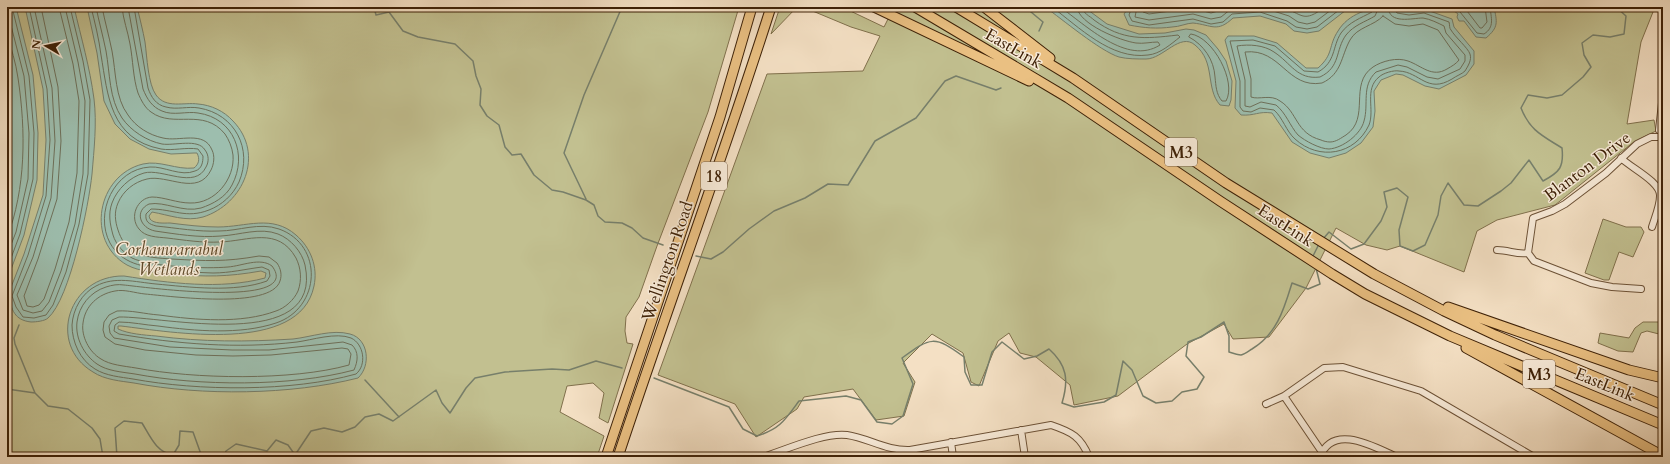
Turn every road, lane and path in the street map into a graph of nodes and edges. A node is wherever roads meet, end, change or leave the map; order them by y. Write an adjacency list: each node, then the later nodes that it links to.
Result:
1 (752, 7): 12 (highway, Wellington Road / 18)
2 (771, 7): 13 (highway, Wellington Road / 18)
3 (874, 7): 9 (highway)
4 (915, 7): 9 (highway, EastLink / M3)
5 (956, 7): 7 (highway, EastLink / M3)
6 (984, 7): 7 (highway)
7 (1073, 78): 18 (highway, EastLink / M3)
8 (1663, 94): 10 (street)
9 (1068, 98): 19 (highway, EastLink / M3)
10 (1661, 133): 11 (street, Blanton Drive)
11 (1621, 158): 14 (street); 16 (street, Blanton Drive)
12 (699, 180): 13 (highway); 29 (highway, Wellington Road / 18)
13 (711, 184): 30 (highway, Wellington Road / 18)
14 (1652, 226)
15 (1497, 250): 16 (street)
16 (1528, 253): 17 (street)
17 (1641, 289)
18 (1407, 292): 20 (highway); 23 (highway, EastLink / M3)
19 (1416, 320): 24 (highway, EastLink / M3); 28 (highway)
20 (1663, 378)
21 (1284, 396): 22 (street); 27 (street); 36 (street)
22 (1266, 404)
23 (1663, 405)
24 (1663, 425)
25 (1021, 430): 26 (street); 33 (street); 34 (street)
26 (951, 442): 31 (street); 32 (street)
27 (1321, 455): 35 (street)
28 (1663, 456)
29 (606, 457)
30 (618, 457)
31 (763, 457)
32 (953, 457)
33 (1025, 457)
34 (1089, 457)
35 (1397, 457)
36 (1534, 457)

